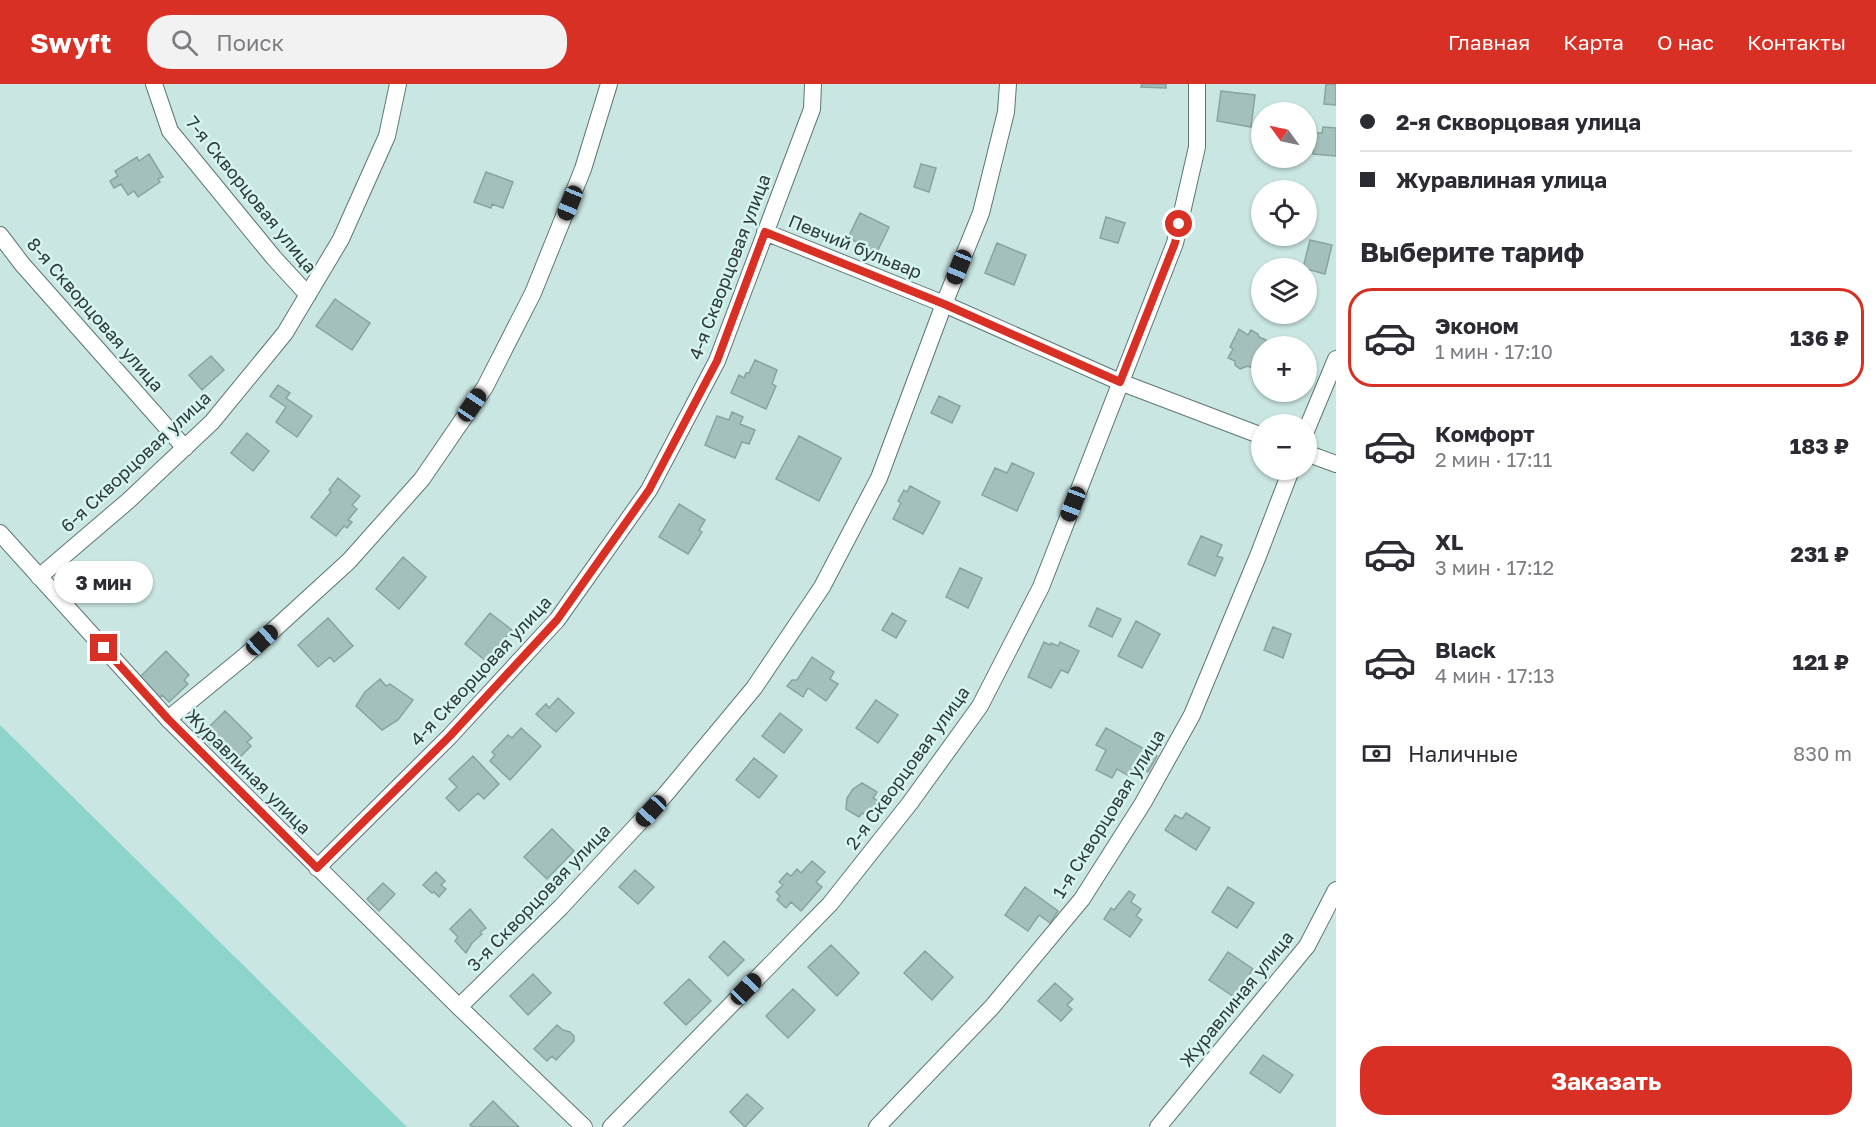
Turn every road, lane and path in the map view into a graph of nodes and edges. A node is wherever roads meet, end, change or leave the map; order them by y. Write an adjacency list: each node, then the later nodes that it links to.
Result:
1 (154, 84): 9 (street, 7-я Скворцовая улица)
2 (398, 84): 9 (street, 6-я Скворцовая улица)
3 (609, 84): 21 (street)
4 (813, 84): 7 (street, 4-я Скворцовая улица)
5 (1008, 84): 10 (street, 3-я Скворцовая улица)
6 (1197, 84): 12 (street, 2-я Скворцовая улица)
7 (765, 232): 10 (street, Певчий бульвар); 22 (street, 4-я Скворцовая улица)
8 (0, 235): 15 (street, 8-я Скворцовая улица)
9 (308, 295): 15 (street, 6-я Скворцовая улица)
10 (944, 304): 12 (street, Певчий бульвар); 24 (street, 3-я Скворцовая улица)
11 (1336, 359): 13 (street)
12 (1120, 382): 14 (street, Певчий бульвар); 26 (street, 2-я Скворцовая улица)
13 (1313, 414)
14 (1251, 432)
15 (185, 448): 20 (street, 6-я Скворцовая улица)
16 (1317, 457): 17 (street)
17 (1336, 464)
18 (1287, 480): 27 (street, 1-я Скворцовая улица)
19 (0, 533): 20 (street, Журавлиная улица)
20 (39, 577): 21 (street, Журавлиная улица)
21 (168, 719): 22 (street, Журавлиная улица)
22 (317, 868): 24 (street, Журавлиная улица)
23 (1336, 890): 28 (street, Журавлиная улица)
24 (459, 1007): 25 (street, Журавлиная улица)
25 (584, 1127)
26 (611, 1127)
27 (877, 1127)
28 (1158, 1127)

